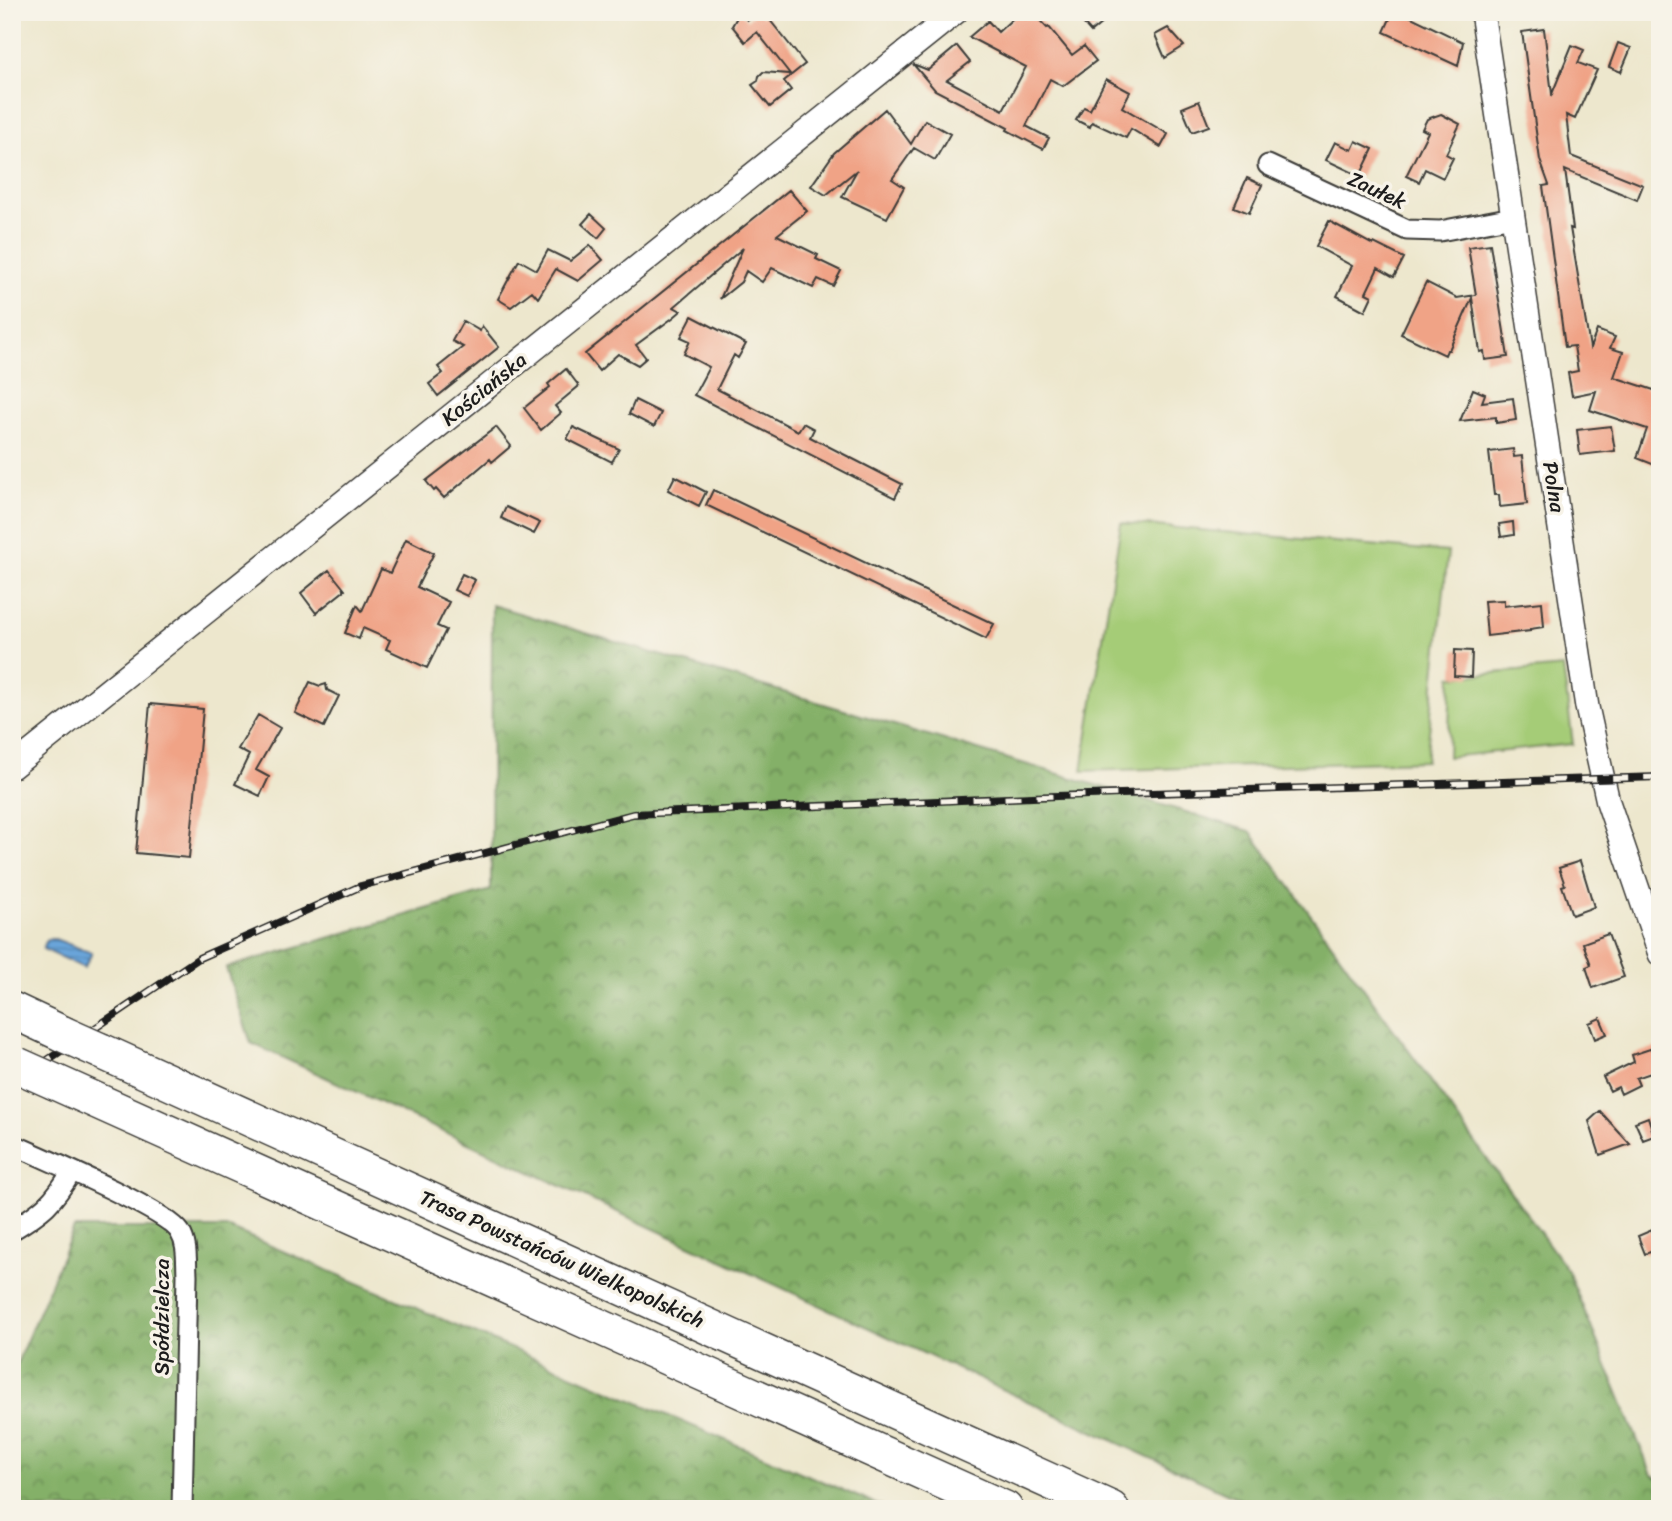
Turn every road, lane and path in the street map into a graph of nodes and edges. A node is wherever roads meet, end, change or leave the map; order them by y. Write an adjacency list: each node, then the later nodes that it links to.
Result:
1 (956, 12): 5 (street, Kościańska)
2 (1482, 12): 4 (street, Polna)
3 (1268, 165): 4 (street, Zaułek)
4 (1513, 217): 6 (street, Polna)
5 (12, 767)
6 (1660, 954)
7 (12, 1010): 14 (highway, Trasa Powstańców Wielkopolskich, bridge)
8 (15, 1064): 13 (highway, bridge)
9 (12, 1144): 10 (street, Spółdzielcza)
10 (72, 1171): 11 (street); 12 (street, Spółdzielcza)
11 (12, 1230)
12 (182, 1509)
13 (1005, 1509)
14 (1111, 1509)

